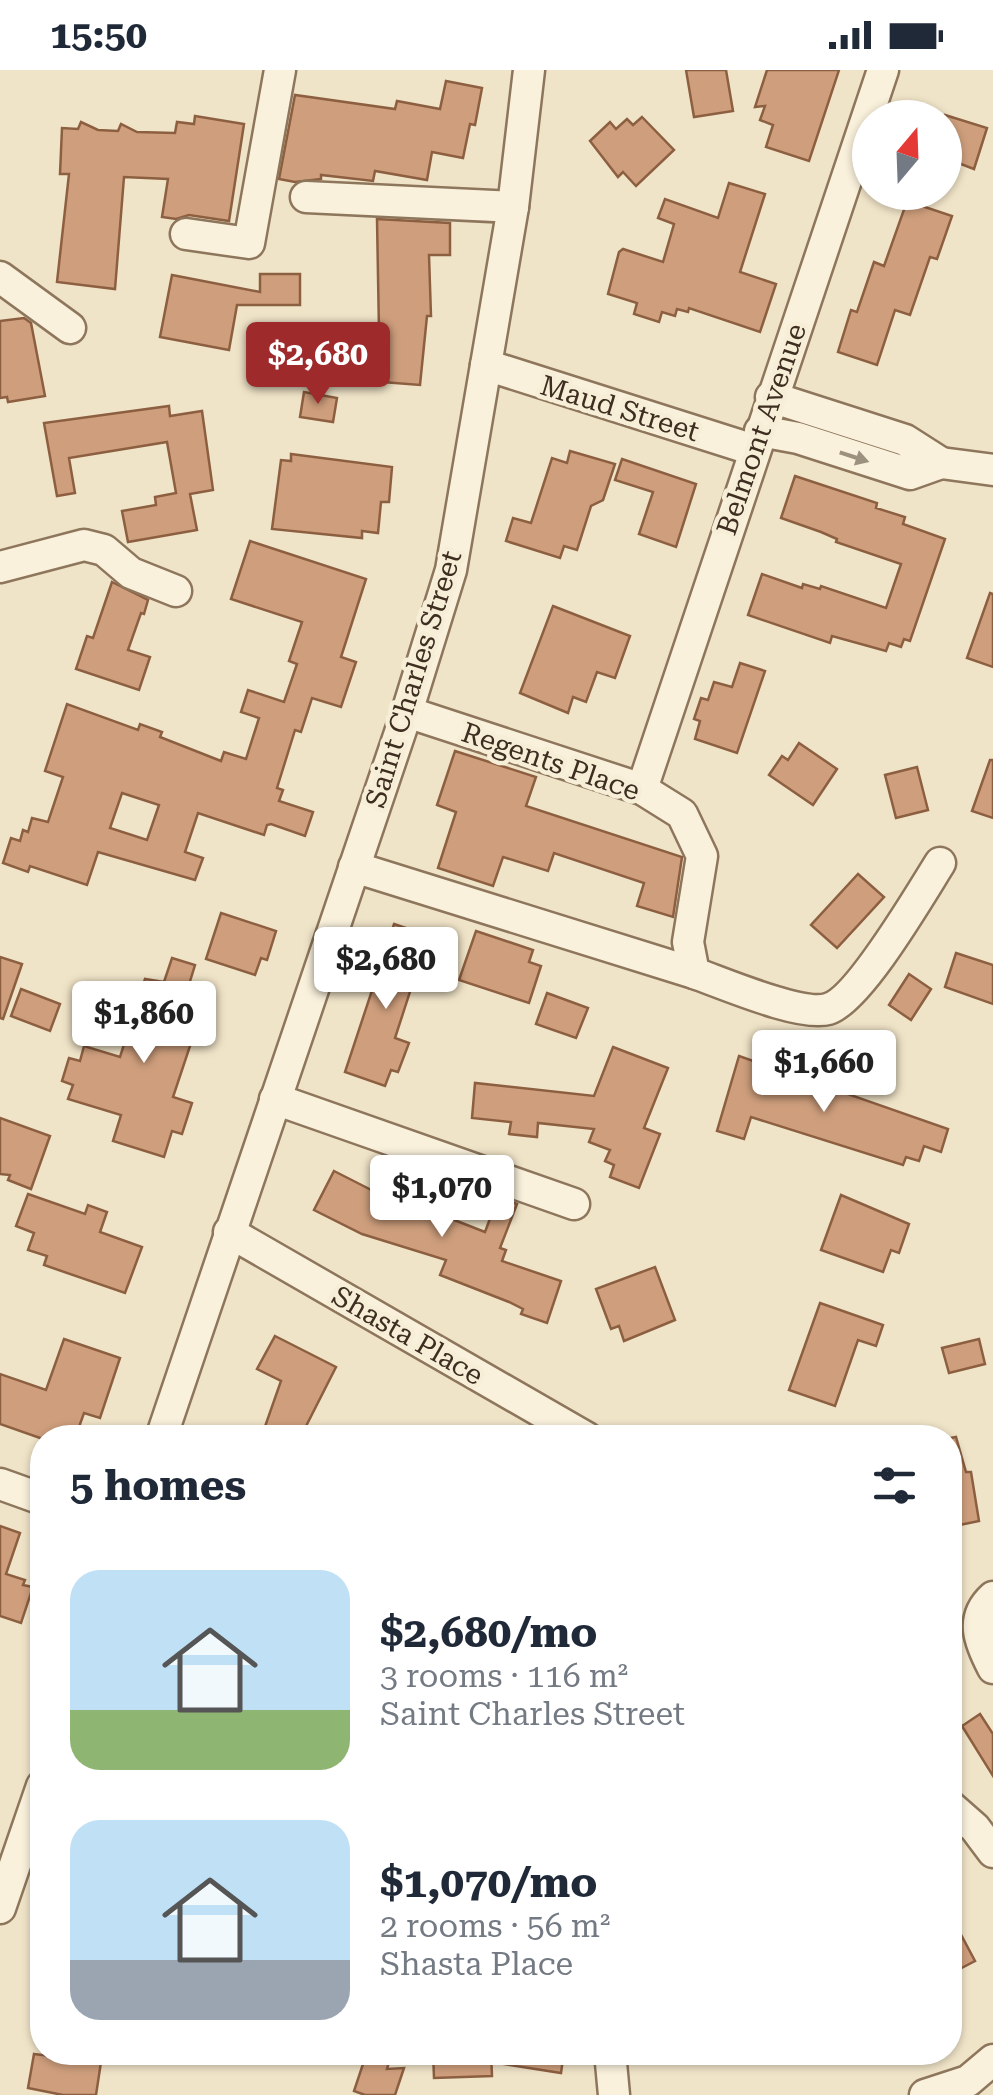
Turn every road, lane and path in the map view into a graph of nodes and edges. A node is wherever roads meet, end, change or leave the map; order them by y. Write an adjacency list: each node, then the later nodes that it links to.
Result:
1 (280, 70): 6 (street)
2 (528, 70): 5 (street, Saint Charles Street)
3 (883, 70): 10 (street, Belmont Avenue)
4 (306, 196): 5 (street)
5 (513, 207): 9 (street, Saint Charles Street)
6 (186, 234)
7 (0, 277): 8 (street)
8 (70, 328)
9 (486, 365): 11 (street, Maud Street); 16 (street, Saint Charles Street)
10 (771, 398): 11 (street, Belmont Avenue); 12 (street)
11 (757, 440): 12 (street, Maud Street, one-way to 12); 17 (street, Belmont Avenue)
12 (941, 463): 13 (street)
13 (993, 470)
14 (0, 567): 15 (street)
15 (176, 590)
16 (406, 712): 17 (street, Regents Place); 19 (street, Saint Charles Street)
17 (642, 789): 20 (street, Regents Place)
18 (940, 863): 20 (street)
19 (354, 866): 20 (street); 21 (street, Saint Charles Street)
20 (694, 973)
21 (276, 1099): 22 (street); 23 (street, Saint Charles Street)
22 (574, 1204)
23 (229, 1232): 24 (street, Saint Charles Street); 25 (street, Shasta Place)
24 (165, 1425)
25 (564, 1425)
26 (0, 1484): 27 (street)
27 (30, 1495)
28 (993, 1596): 29 (street)
29 (993, 1668)
30 (962, 1817): 32 (street)
31 (30, 1821): 33 (street)
32 (993, 1852)
33 (0, 1908)
34 (993, 2060): 37 (street)
35 (611, 2065): 36 (street)
36 (614, 2095)
37 (925, 2095)

